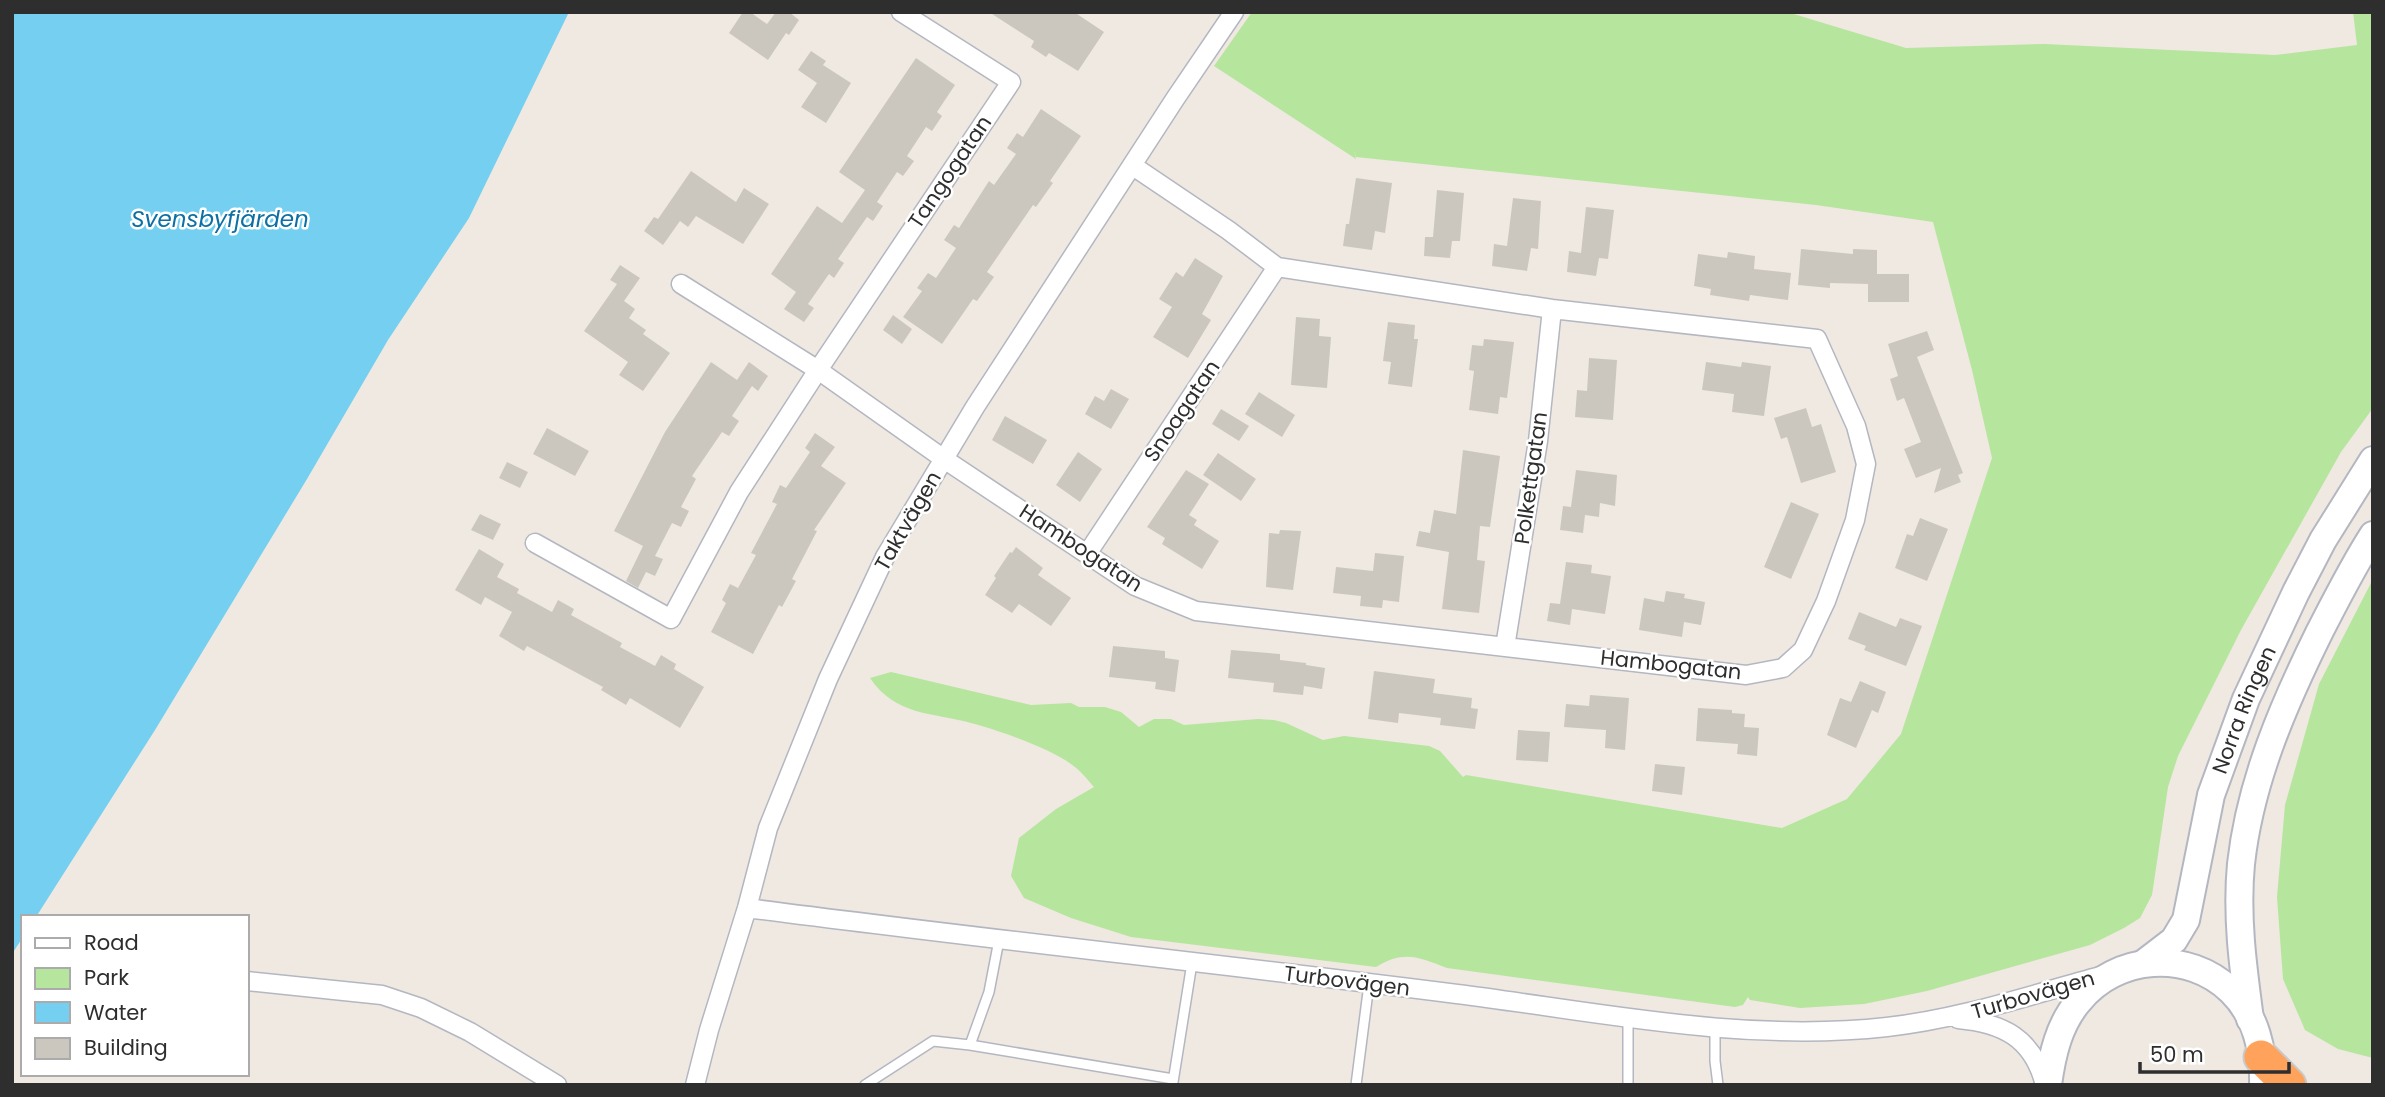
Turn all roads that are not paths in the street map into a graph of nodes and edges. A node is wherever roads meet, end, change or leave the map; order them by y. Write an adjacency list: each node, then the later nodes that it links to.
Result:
1 (901, 12): 7 (street, Tangogatan)
2 (1234, 12): 3 (street, Taktvägen)
3 (1133, 166): 4 (street, Hambogatan); 8 (street, Taktvägen)
4 (1278, 267): 6 (street, Hambogatan); 12 (street, Snoagatan)
5 (681, 284): 7 (street)
6 (1552, 309): 13 (street, Polkettgatan); 13 (street, Hambogatan)
7 (818, 370): 8 (street); 11 (street, Tangogatan)
8 (944, 459): 12 (street, Hambogatan); 14 (street, Taktvägen)
9 (2373, 460): 17 (main road, Norra Ringen)
10 (2373, 535): 23 (main road, Norra Ringen)
11 (535, 543)
12 (1087, 554): 13 (street, Hambogatan)
13 (1505, 647)
14 (747, 908): 15 (street, Turbovägen); 29 (street, Taktvägen)
15 (999, 940): 16 (street, Turbovägen); 25 (lane)
16 (1192, 963): 20 (street, Turbovägen); 27 (lane)
17 (2144, 963): 18 (main road); 23 (main road)
18 (2118, 971): 22 (street, Turbovägen); 34 (main road)
19 (248, 981): 28 (street)
20 (1369, 984): 21 (street, Turbovägen); 31 (lane)
21 (1628, 1017): 24 (street, Turbovägen); 32 (lane)
22 (1948, 1018): 24 (street, Turbovägen); 34 (street, Turbovägen)
23 (2250, 1018): 26 (main road)
24 (1715, 1029): 33 (lane)
25 (970, 1045): 27 (lane); 30 (lane)
26 (2262, 1071): 35 (highway)
27 (1173, 1082)
28 (557, 1085)
29 (695, 1085)
30 (865, 1085)
31 (1356, 1085)
32 (1628, 1085)
33 (1718, 1085)
34 (2046, 1085)
35 (2289, 1085)

